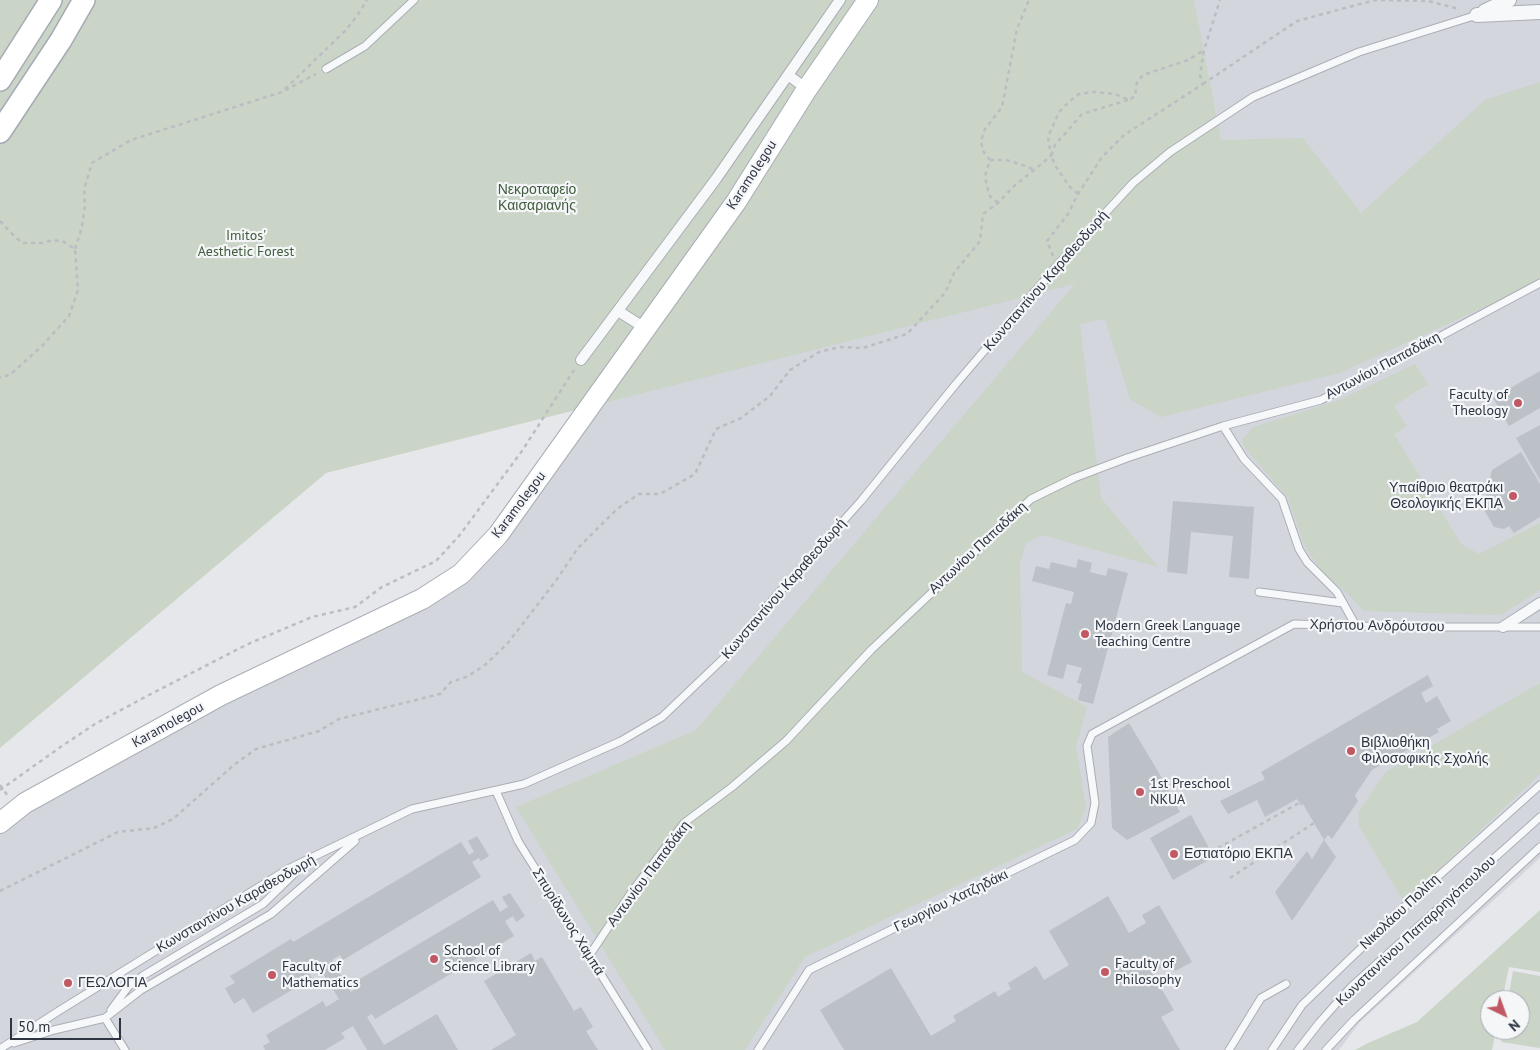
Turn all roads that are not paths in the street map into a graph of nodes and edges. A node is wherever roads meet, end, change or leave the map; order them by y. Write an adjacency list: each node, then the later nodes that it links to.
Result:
1 (51, 0): 11 (main road)
2 (84, 0): 13 (main road)
3 (414, 0): 9 (lane)
4 (840, 0): 10 (street)
5 (868, 0): 12 (main road, Karamolegou)
6 (1509, 0): 8 (street, Κωνσταντίνου Καραθεοδωρή)
7 (1540, 12): 8 (street, Κωνσταντίνου Καραθεοδωρή)
8 (1477, 14): 27 (lane, Κωνσταντίνου Καραθεοδωρή)
9 (326, 69)
10 (788, 75): 12 (street); 15 (street)
11 (0, 80)
12 (807, 89): 16 (main road, Karamolegou)
13 (0, 132)
14 (1540, 283): 18 (lane, Αντωνίου Παπαδάκη)
15 (618, 311): 16 (street); 17 (street)
16 (645, 328): 29 (main road, Karamolegou)
17 (580, 360)
18 (1223, 426): 21 (lane); 33 (lane, Αντωνίου Παπαδάκη)
19 (1259, 592): 21 (lane)
20 (1540, 602): 23 (street)
21 (1344, 604): 22 (lane)
22 (1356, 626): 23 (lane, Χρήστου Ανδρόυτσου); 25 (lane, Χρήστου Ανδρόυτσου)
23 (1504, 627): 24 (lane, Χρήστου Ανδρόυτσου)
24 (1540, 627)
25 (1092, 734): 39 (lane, Γεωργίου Χατζηδάκι)
26 (1540, 785): 41 (lane, Νικολάου Πολίτη)
27 (496, 791): 30 (lane, Κωνσταντίνου Καραθεοδωρή); 33 (lane, Σπυρίδωνος Χαμπά)
28 (1540, 817): 42 (lane, Κωνσταντίνου Παπαρρηγόπουλου)
29 (0, 823)
30 (363, 834): 32 (lane, Κωνσταντίνου Καραθεοδωρή); 35 (lane)
31 (1540, 847): 43 (lane, Κωνσταντίνου Παπαρρηγόπουλου)
32 (309, 860): 35 (lane); 36 (lane, Κωνσταντίνου Καραθεοδωρή)
33 (589, 956): 38 (lane, Σπυρίδωνος Χαμπά)
34 (1286, 984): 40 (lane)
35 (105, 1018): 36 (lane); 37 (lane)
36 (3, 1047)
37 (125, 1050)
38 (648, 1050)
39 (758, 1050)
40 (1229, 1050)
41 (1272, 1050)
42 (1298, 1050)
43 (1326, 1050)

